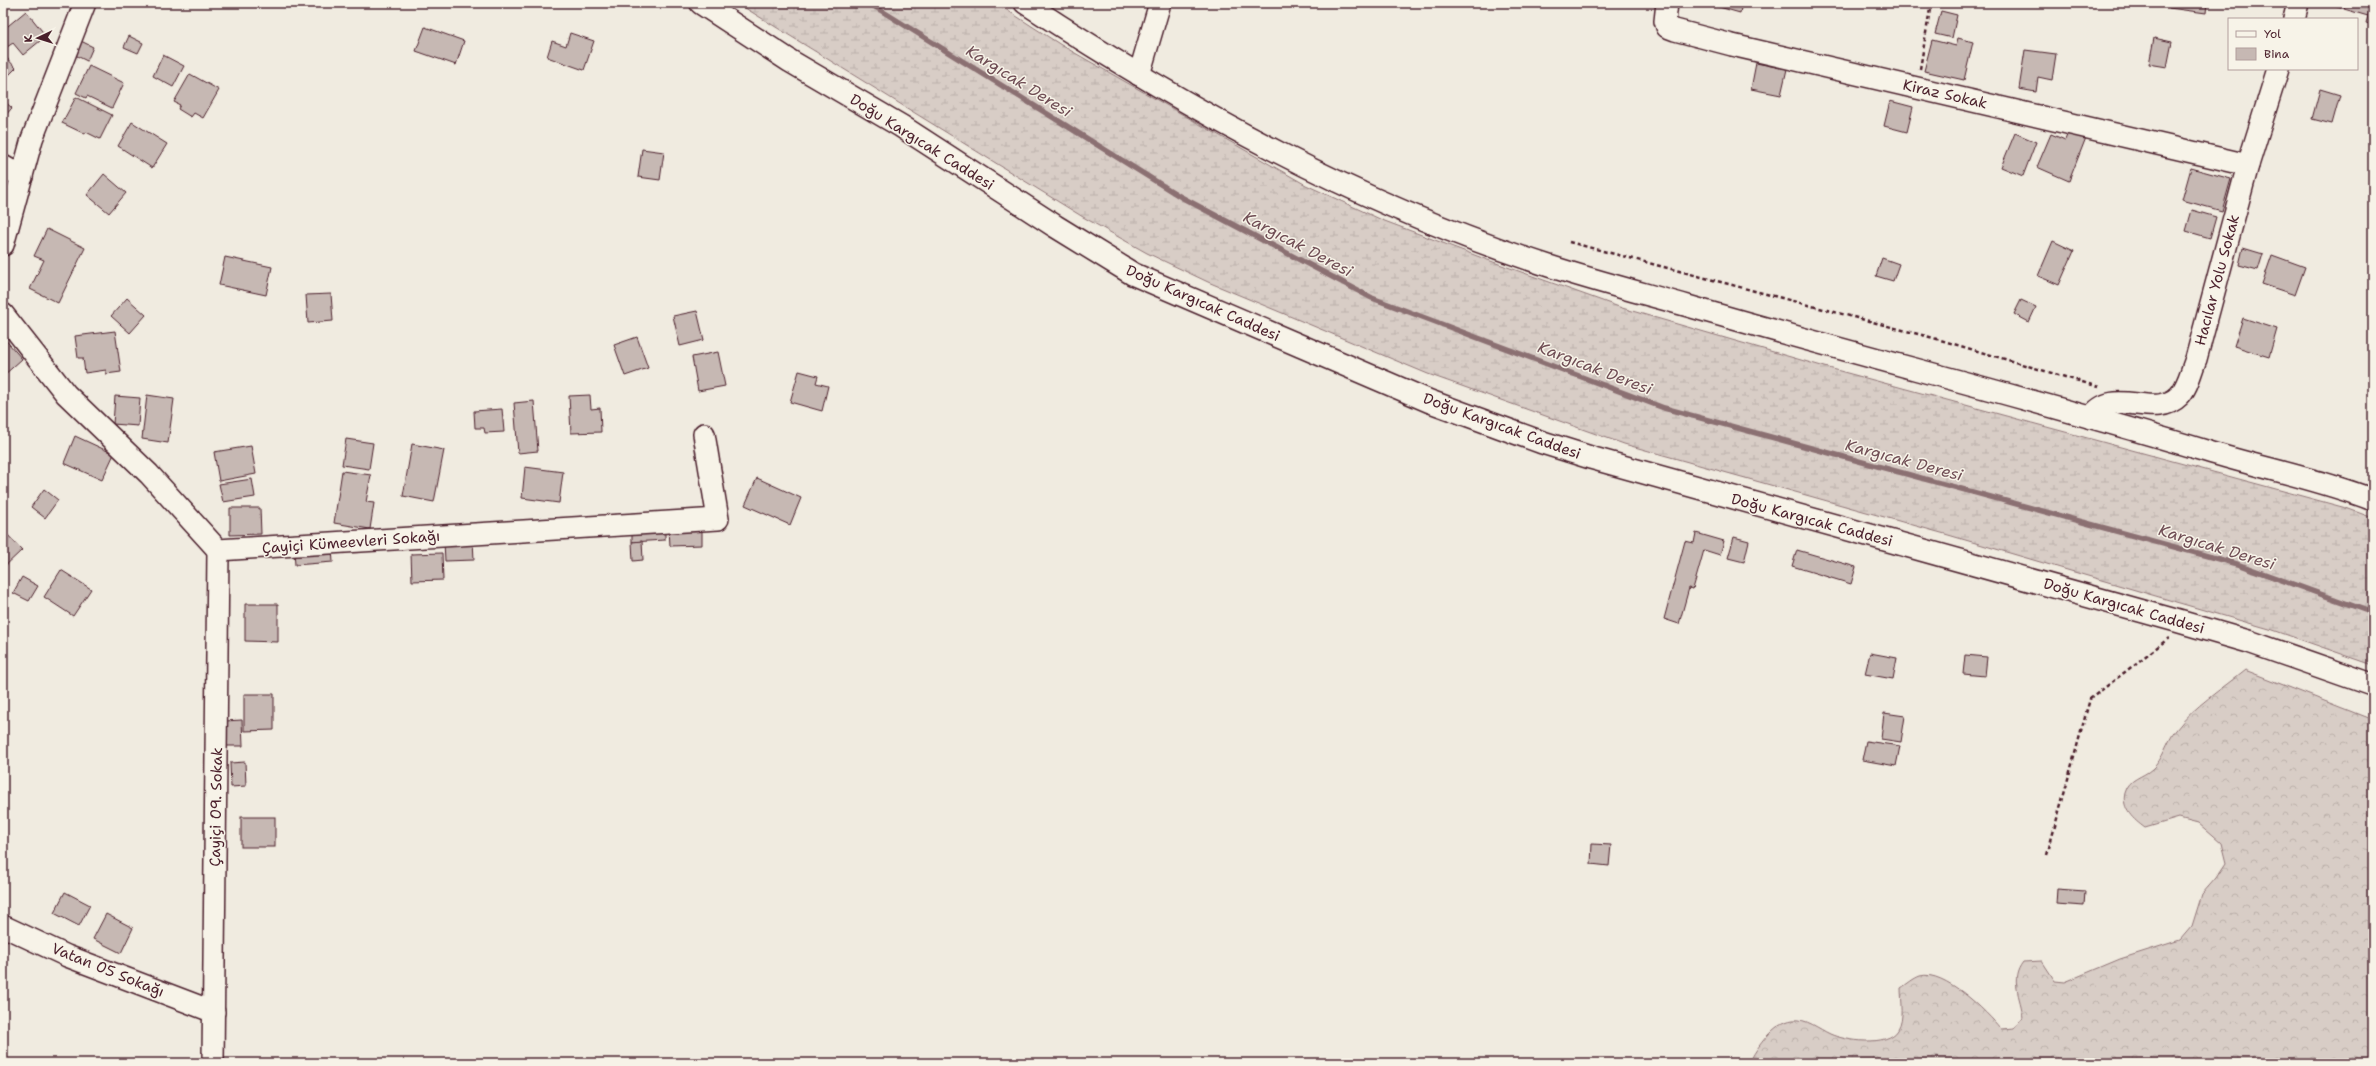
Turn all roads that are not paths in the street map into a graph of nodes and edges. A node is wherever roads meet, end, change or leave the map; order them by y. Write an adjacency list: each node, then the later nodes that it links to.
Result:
1 (85, 3): 12 (street)
2 (701, 3): 19 (street, Doğu Kargıcak Caddesi)
3 (1025, 3): 9 (street)
4 (1160, 3): 9 (street)
5 (1667, 3): 10 (street, Kiraz Sokak)
6 (2298, 3): 7 (street)
7 (2294, 18)
8 (2278, 70): 10 (street, Hacılar Yolu Sokak)
9 (1139, 75): 15 (street)
10 (2248, 165): 15 (street, Hacılar Yolu Sokak)
11 (3, 166): 12 (street)
12 (22, 177): 13 (street)
13 (3, 245)
14 (3, 314): 18 (street)
15 (2091, 418): 17 (street)
16 (704, 434): 18 (street, Çayiçi Kümeevleri Sokağı)
17 (2373, 500)
18 (218, 550): 21 (street, Çayiçi 09. Sokak)
19 (2373, 685)
20 (3, 926): 21 (street, Vatan 05 Sokağı)
21 (214, 1012): 22 (street, Çayiçi 09. Sokak)
22 (213, 1063)

